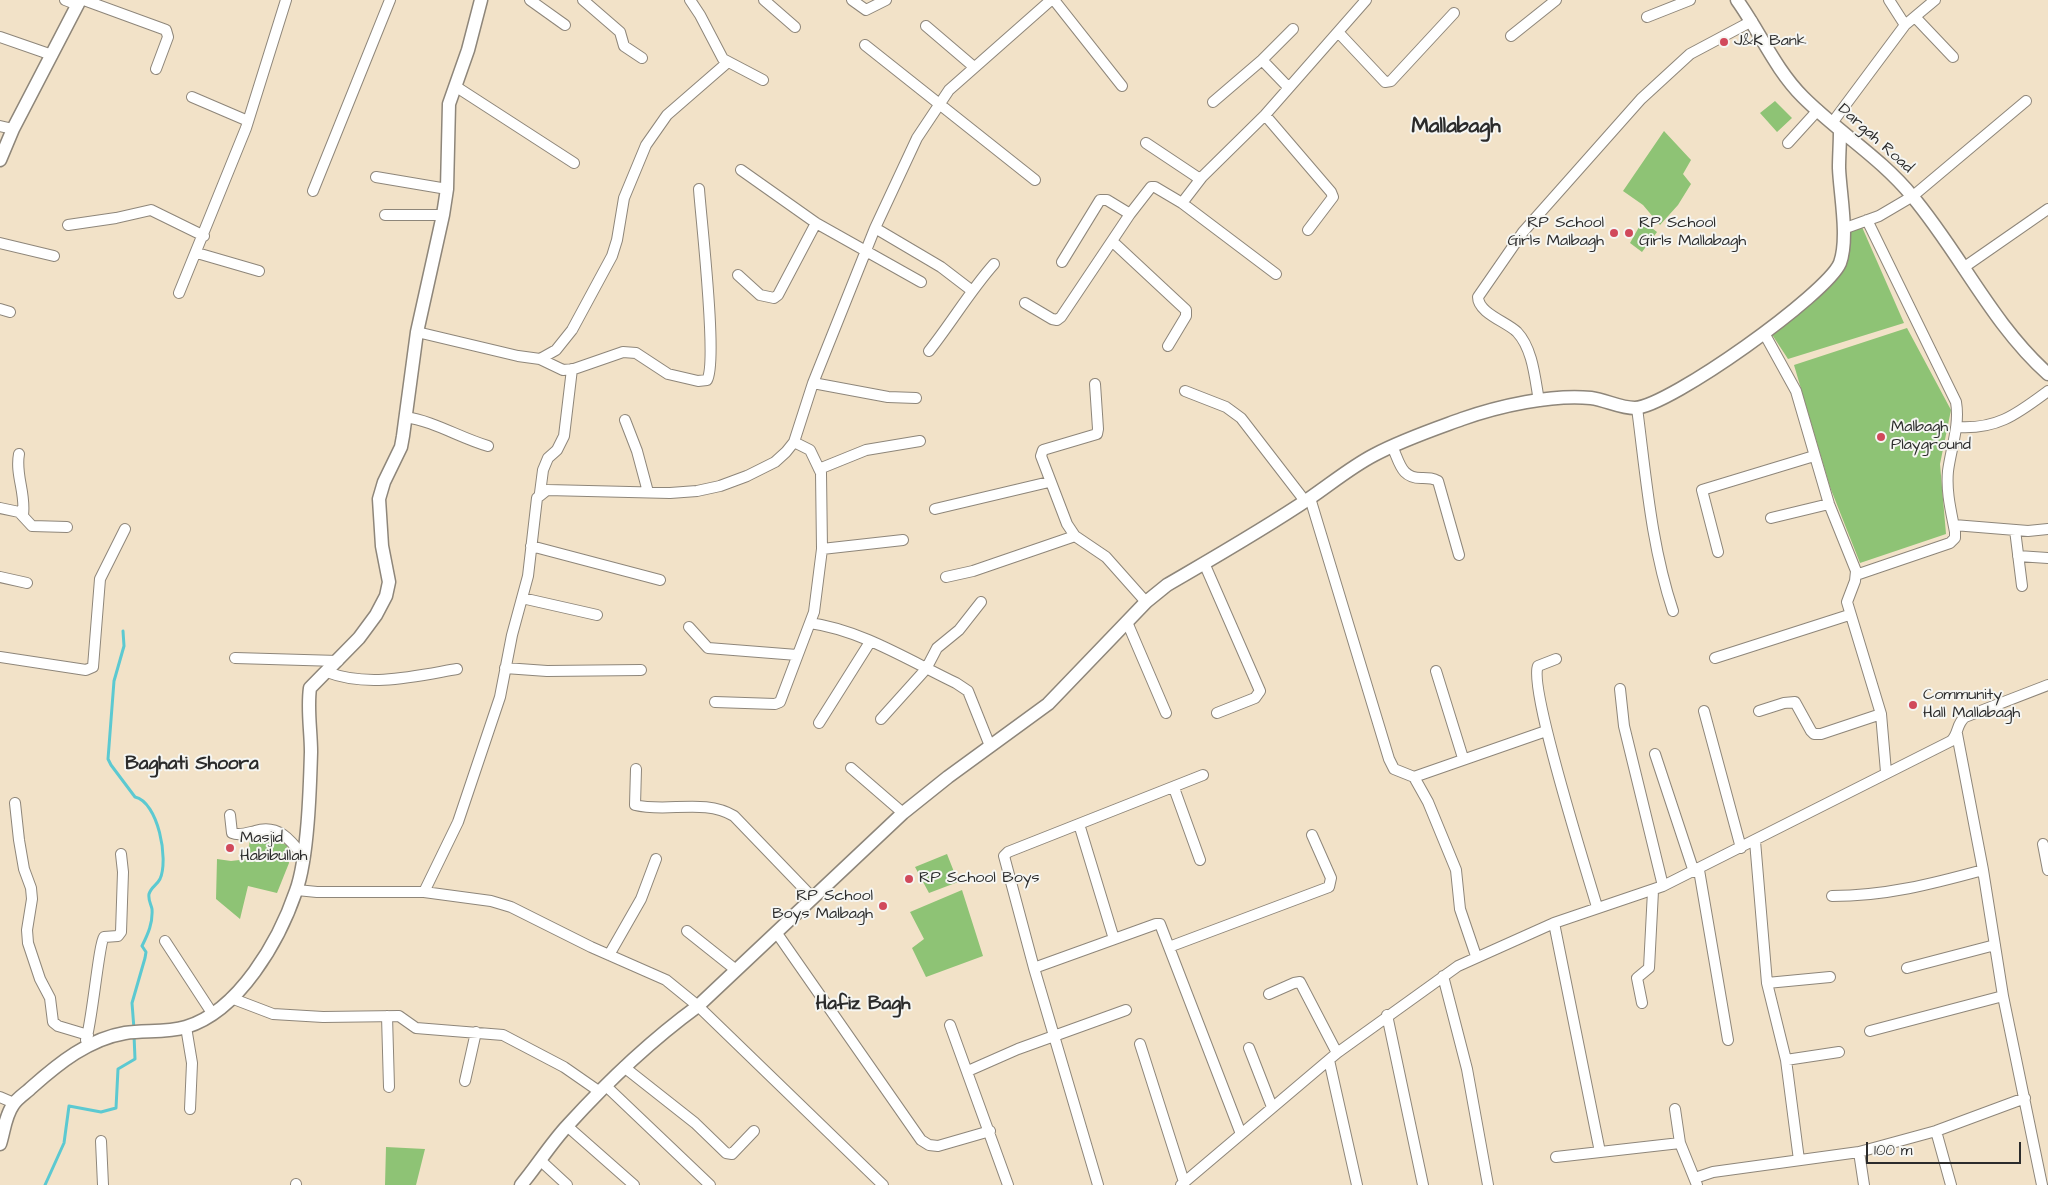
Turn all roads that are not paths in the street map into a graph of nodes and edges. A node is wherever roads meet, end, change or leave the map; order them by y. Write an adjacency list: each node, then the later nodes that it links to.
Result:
1 (286, 0): 48 (street)
2 (390, 0): 62 (street)
3 (481, 0): 39 (street)
4 (530, 0): 22 (street)
5 (583, 0): 33 (street)
6 (690, 0): 35 (street)
7 (764, 0): 25 (street)
8 (852, 0): 9 (street)
9 (886, 0)
10 (1052, 0): 36 (street); 40 (street)
11 (1366, 0): 27 (street)
12 (1556, 0): 28 (street)
13 (1690, 0): 19 (street)
14 (1737, 0): 21 (street, Dargah Road)
15 (1889, 0): 23 (street)
16 (1935, 0): 20 (street)
17 (77, 1): 31 (street); 37 (street)
18 (1454, 13): 27 (street)
19 (1647, 17)
20 (1914, 17): 23 (street); 32 (street)
21 (1752, 21): 46 (street, Dargah Road); 103 (street)
22 (565, 25)
23 (1905, 25): 50 (street)
24 (926, 26): 36 (street)
25 (795, 27)
26 (1293, 29): 34 (street)
27 (1338, 32): 41 (street)
28 (1511, 36)
29 (0, 37): 31 (street)
30 (866, 45): 45 (street)
31 (52, 55): 51 (street)
32 (1953, 57)
33 (642, 58)
34 (1262, 60): 41 (street); 44 (street)
35 (728, 62): 38 (street); 95 (street)
36 (974, 67): 45 (street)
37 (156, 70)
38 (763, 80)
39 (455, 86): 55 (street); 60 (street)
40 (1122, 86)
41 (1288, 87): 47 (street)
42 (192, 97): 48 (street)
43 (2026, 101): 63 (street)
44 (1213, 102)
45 (939, 104): 58 (street); 72 (street)
46 (1818, 110): 50 (street, Dargah Road); 53 (street)
47 (1265, 115): 59 (street); 74 (street)
48 (248, 121): 75 (street)
49 (0, 126): 51 (street)
50 (1836, 127): 63 (street, Dargah Road); 73 (street)
51 (13, 129): 54 (street)
52 (1146, 143): 59 (street)
53 (1788, 144)
54 (0, 160)
55 (574, 163)
56 (741, 170): 70 (street)
57 (376, 177): 60 (street)
58 (1035, 180)
59 (1200, 180): 64 (street)
60 (446, 188): 68 (street)
61 (699, 189): 96 (street)
62 (313, 191)
63 (1913, 196): 69 (street); 83 (street, Dargah Road)
64 (1182, 203): 66 (street); 85 (street)
65 (2048, 209): 83 (street)
66 (1130, 214): 76 (street); 81 (street)
67 (385, 215): 68 (street)
68 (443, 216): 91 (street)
69 (1867, 220): 73 (street); 107 (street)
70 (816, 223): 78 (street); 86 (street)
71 (68, 225): 75 (street)
72 (875, 228): 78 (street); 88 (street)
73 (1843, 229): 92 (street)
74 (1308, 230)
75 (204, 236): 79 (street)
76 (1113, 242): 90 (street); 93 (street)
77 (0, 244): 80 (street)
78 (866, 252): 87 (street); 98 (street)
79 (197, 253): 84 (street); 89 (street)
80 (54, 256)
81 (1062, 262)
82 (994, 264): 88 (street)
83 (1963, 268): 97 (street, Dargah Road)
84 (259, 271)
85 (1276, 274)
86 (738, 276)
87 (921, 282)
88 (972, 290): 94 (street)
89 (179, 293)
90 (1024, 303)
91 (417, 332): 95 (street); 105 (street)
92 (1764, 333): 104 (street); 113 (street)
93 (1168, 346)
94 (929, 351)
95 (540, 359): 96 (street)
96 (572, 369): 117 (street)
97 (2048, 374)
98 (813, 383): 102 (street); 109 (street)
99 (1095, 384): 115 (street)
100 (2048, 391): 107 (street)
101 (1185, 392): 118 (street)
102 (916, 398)
103 (1539, 401): 104 (street); 111 (street)
104 (1637, 408): 147 (street)
105 (405, 417): 110 (street); 159 (street)
106 (624, 420): 116 (street)
107 (1956, 427): 124 (street)
108 (920, 441): 114 (street)
109 (794, 442): 114 (street); 116 (street)
110 (488, 446)
111 (1392, 446): 118 (street); 134 (street)
112 (19, 454): 122 (street)
113 (1814, 456): 119 (street); 133 (street)
114 (819, 469): 132 (street)
115 (1050, 482): 121 (street); 129 (street)
116 (648, 492): 117 (street)
117 (540, 494): 131 (street)
118 (1308, 500): 137 (street); 185 (street)
119 (1830, 504): 123 (street); 138 (street)
120 (0, 508): 122 (street)
121 (935, 509)
122 (23, 514): 125 (street)
123 (1771, 518)
124 (1954, 525): 128 (street); 138 (street)
125 (67, 527)
126 (125, 529): 155 (street)
127 (2048, 529): 128 (street)
128 (2015, 530): 135 (street)
129 (1075, 536): 140 (street); 146 (street)
130 (903, 540): 132 (street)
131 (531, 546): 141 (street); 144 (street)
132 (822, 549): 151 (street)
133 (1718, 552)
134 (1459, 555)
135 (2018, 556): 136 (street); 143 (street)
136 (2048, 558)
137 (1204, 563): 146 (street); 172 (street)
138 (1856, 574): 148 (street)
139 (0, 577): 142 (street)
140 (946, 577)
141 (660, 580)
142 (27, 583)
143 (2022, 586)
144 (522, 598): 149 (street); 160 (street)
145 (981, 602): 162 (street)
146 (1146, 602): 150 (street)
147 (1673, 611)
148 (1849, 615): 157 (street); 173 (street)
149 (597, 616)
150 (1127, 622): 171 (street); 178 (street)
151 (810, 623): 153 (street); 154 (street)
152 (689, 627): 154 (street)
153 (870, 642): 162 (street); 175 (street)
154 (796, 655): 168 (street)
155 (0, 657)
156 (234, 658): 159 (street)
157 (1716, 658)
158 (1556, 659): 176 (street)
159 (338, 661): 165 (street)
160 (505, 668): 163 (street); 205 (street)
161 (457, 669): 165 (street)
162 (926, 669): 174 (street); 178 (street)
163 (641, 670)
164 (1436, 671): 180 (street)
165 (327, 672): 196 (street)
166 (2048, 685): 177 (street)
167 (1620, 689): 202 (street)
168 (715, 702)
169 (1704, 711): 194 (street)
170 (1759, 711): 173 (street)
171 (1166, 713)
172 (1217, 713)
173 (1881, 714): 183 (street)
174 (881, 719)
175 (819, 723)
176 (1546, 731): 180 (street); 208 (street)
177 (1957, 734): 183 (street); 199 (street)
178 (990, 746): 188 (street)
179 (1655, 754): 201 (street)
180 (1463, 758): 185 (street)
181 (851, 768): 188 (street)
182 (636, 769): 207 (street)
183 (1886, 772): 192 (street)
184 (1203, 775): 186 (street)
185 (1414, 776): 217 (street)
186 (1174, 788): 190 (street); 198 (street)
187 (15, 803): 239 (street)
188 (903, 813): 207 (street)
189 (230, 815): 196 (street)
190 (1079, 824): 212 (street); 218 (street)
191 (1312, 835): 215 (street)
192 (1755, 841): 194 (street); 223 (street)
193 (2043, 844): 200 (street)
194 (1741, 848): 201 (street)
195 (121, 854): 239 (street)
196 (303, 856): 203 (street)
197 (656, 859): 216 (street)
198 (1200, 860)
199 (1983, 870): 206 (street); 214 (street)
200 (2048, 870)
201 (1697, 871): 202 (street); 238 (street)
202 (1664, 886): 204 (street)
203 (297, 890): 205 (street); 226 (street)
204 (1653, 891): 208 (street); 227 (street)
205 (424, 892): 216 (street)
206 (1832, 896)
207 (812, 897): 211 (street)
208 (1597, 907): 209 (street)
209 (1554, 923): 217 (street); 264 (street)
210 (687, 931): 220 (street)
211 (776, 932): 220 (street); 258 (street)
212 (1114, 939): 215 (street); 218 (street)
213 (165, 941): 230 (street)
214 (1995, 945): 219 (street); 225 (street)
215 (1169, 947): 260 (street)
216 (609, 955): 228 (street)
217 (1476, 956): 221 (street)
218 (1034, 968): 237 (street)
219 (1907, 968)
220 (736, 970): 228 (street)
221 (1443, 976): 231 (street); 281 (street)
222 (1830, 977): 223 (street)
223 (1768, 983): 244 (street)
224 (1269, 994): 243 (street)
225 (2003, 996): 235 (street); 251 (street)
226 (231, 998): 230 (street); 232 (street)
227 (1642, 1003)
228 (698, 1006): 245 (street); 276 (street)
229 (1126, 1010): 237 (street)
230 (212, 1013): 234 (street)
231 (1388, 1015): 243 (street); 280 (street)
232 (387, 1016): 236 (street); 248 (street)
233 (950, 1025): 246 (street)
234 (186, 1027): 239 (street); 254 (street)
235 (1870, 1030)
236 (476, 1032): 247 (street); 249 (street)
237 (1055, 1036): 246 (street); 278 (street)
238 (1728, 1040)
239 (86, 1042): 252 (street)
240 (1140, 1044): 270 (street)
241 (1249, 1048): 253 (street)
242 (1839, 1052): 244 (street)
243 (1333, 1056): 253 (street); 279 (street)
244 (1786, 1060): 267 (street)
245 (624, 1067): 249 (street); 257 (street)
246 (968, 1071): 258 (street)
247 (465, 1082)
248 (389, 1087)
249 (603, 1089): 256 (street); 275 (street)
250 (0, 1097): 252 (street)
251 (2025, 1098): 259 (street); 284 (street)
252 (14, 1103): 263 (street)
253 (1272, 1107): 260 (street)
254 (190, 1109)
255 (1675, 1109): 262 (street)
256 (567, 1126): 268 (street); 274 (street)
257 (754, 1131)
258 (990, 1131): 277 (street)
259 (1936, 1131): 265 (street); 283 (street)
260 (1240, 1134): 270 (street)
261 (101, 1141): 271 (street)
262 (1680, 1143): 264 (street); 269 (street)
263 (0, 1144)
264 (1600, 1152): 266 (street)
265 (1859, 1152): 267 (street); 282 (street)
266 (1556, 1157)
267 (1799, 1160): 269 (street)
268 (541, 1161): 272 (street); 273 (street)
269 (1696, 1181)
270 (1183, 1184)
271 (103, 1185)
272 (521, 1185)
273 (567, 1185)
274 (634, 1185)
275 (710, 1185)
276 (883, 1185)
277 (1008, 1185)
278 (1098, 1185)
279 (1357, 1185)
280 (1422, 1185)
281 (1488, 1185)
282 (1864, 1185)
283 (1951, 1185)
284 (2042, 1185)

